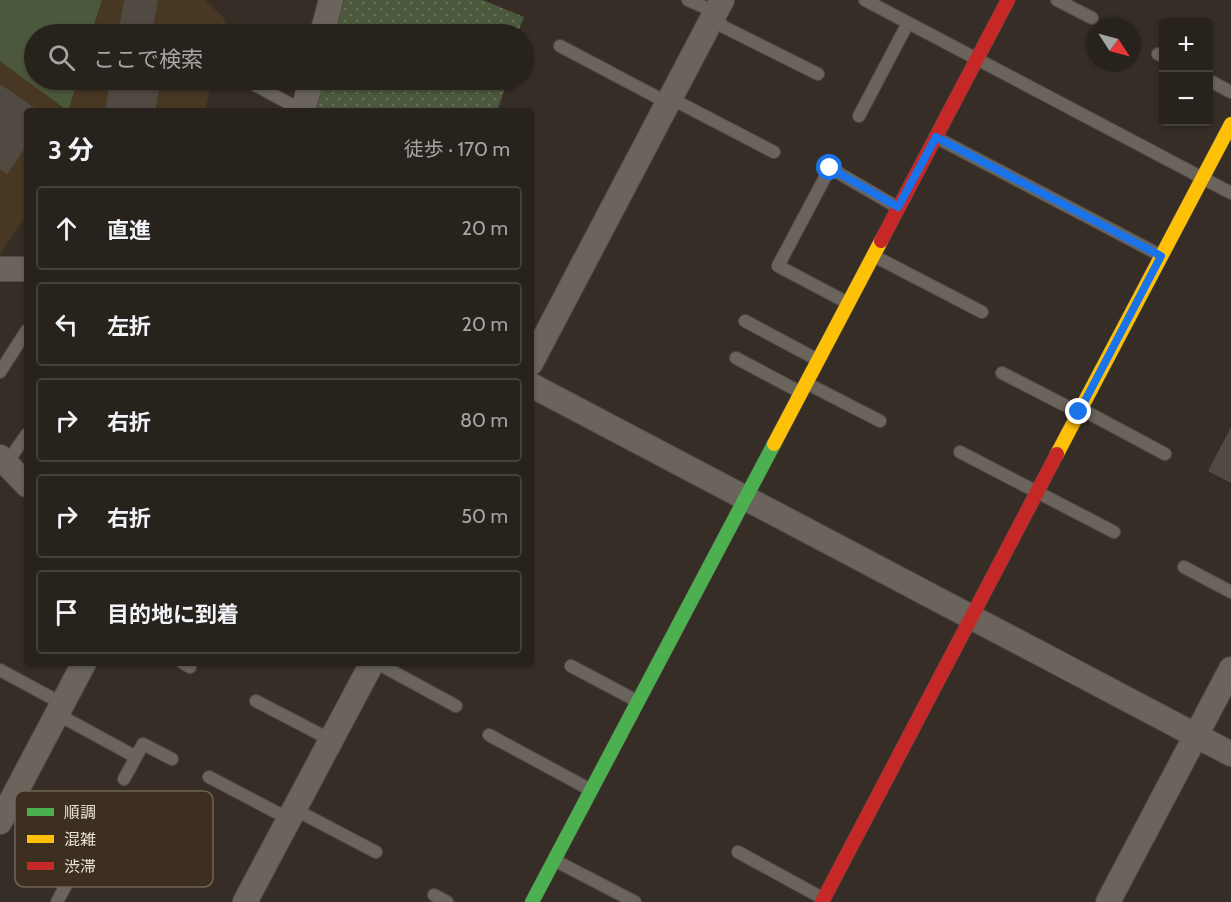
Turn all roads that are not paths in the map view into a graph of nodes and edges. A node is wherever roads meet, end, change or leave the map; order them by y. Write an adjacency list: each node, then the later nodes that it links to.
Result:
1 (331, 0): 9 (street)
2 (688, 0): 6 (lane)
3 (865, 0): 8 (lane)
4 (1008, 0): 11 (street)
5 (1057, 0): 7 (lane)
6 (718, 8): 12 (lane); 17 (street)
7 (1092, 18)
8 (908, 23): 11 (lane); 20 (lane)
9 (325, 24)
10 (560, 46): 17 (lane)
11 (977, 59): 22 (street); 24 (lane)
12 (818, 74)
13 (1213, 82): 16 (lane)
14 (264, 90): 18 (lane)
15 (308, 90): 19 (street)
16 (1231, 92)
17 (669, 100): 23 (lane); 35 (street)
18 (297, 108)
19 (304, 108)
20 (859, 116)
21 (1231, 124): 24 (street)
22 (936, 137): 26 (street); 28 (lane)
23 (774, 152)
24 (1203, 178): 25 (lane); 28 (street)
25 (1231, 193)
26 (898, 207): 27 (street); 31 (lane)
27 (873, 255): 31 (street); 32 (lane)
28 (1161, 256): 42 (street)
29 (0, 269): 30 (street)
30 (24, 269)
31 (848, 303): 37 (street)
32 (982, 312)
33 (745, 321): 37 (lane)
34 (24, 335): 38 (lane)
35 (534, 357)
36 (736, 358): 41 (lane)
37 (818, 360): 41 (street)
38 (0, 372)
39 (1002, 373): 42 (lane)
40 (534, 387): 50 (street)
41 (803, 388): 43 (lane); 50 (street)
42 (1080, 411): 46 (lane); 49 (street)
43 (880, 421)
44 (24, 437): 47 (lane)
45 (960, 452): 49 (lane)
46 (1165, 454)
47 (3, 461): 48 (street)
48 (24, 482)
49 (1037, 491): 51 (lane); 54 (street)
50 (745, 498): 54 (street); 62 (street)
51 (1114, 532)
52 (1184, 567): 53 (lane)
53 (1231, 592)
54 (971, 616): 66 (street); 85 (street)
55 (82, 666): 64 (street)
56 (370, 666): 67 (street)
57 (383, 666): 63 (lane)
58 (571, 666): 62 (lane)
59 (1231, 669): 66 (street)
60 (0, 670): 64 (lane)
61 (256, 701): 67 (lane)
62 (638, 701): 73 (street)
63 (456, 706)
64 (60, 709): 69 (lane); 74 (street)
65 (489, 735): 73 (lane)
66 (1196, 736): 68 (street); 91 (street)
67 (331, 740): 78 (street)
68 (1231, 754)
69 (136, 757): 70 (lane); 72 (lane)
70 (172, 759)
71 (210, 777): 78 (lane)
72 (124, 779)
73 (591, 790): 82 (street)
74 (17, 791)
75 (15, 794): 76 (street)
76 (12, 800): 77 (lane); 79 (street)
77 (15, 802)
78 (292, 814): 80 (lane); 87 (street)
79 (0, 822)
80 (376, 852)
81 (738, 852): 85 (lane)
82 (555, 860): 89 (street); 90 (lane)
83 (65, 887): 86 (lane)
84 (434, 895): 88 (lane)
85 (825, 901)
86 (57, 902)
87 (245, 902)
88 (447, 902)
89 (532, 902)
90 (635, 902)
91 (1108, 902)

